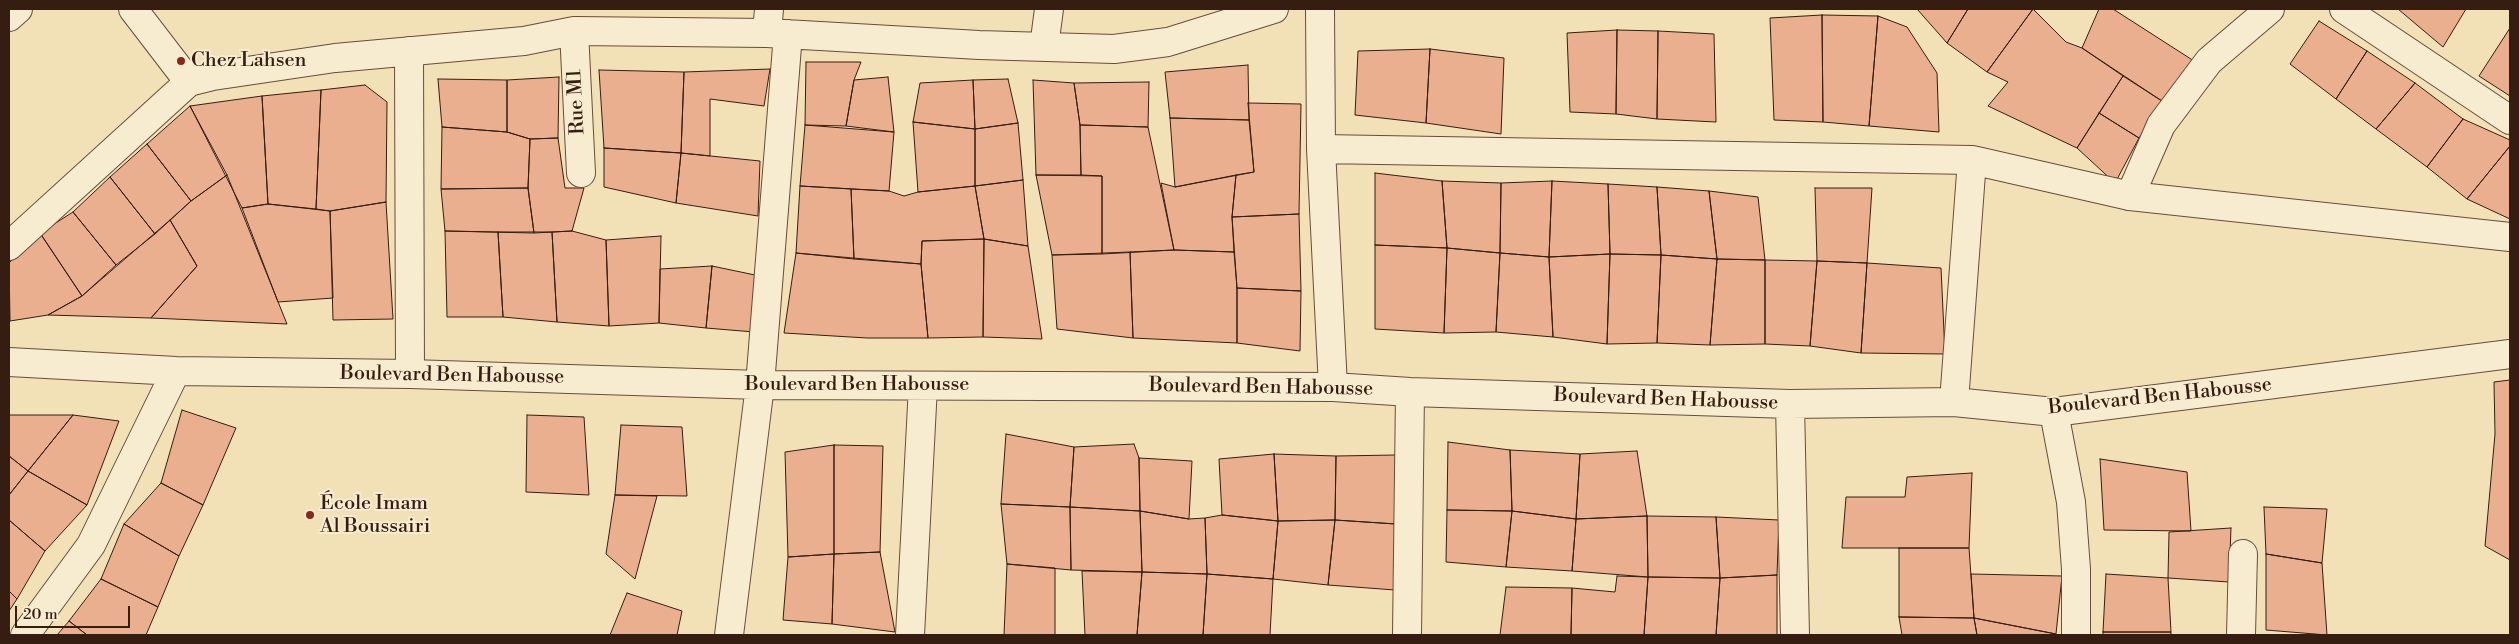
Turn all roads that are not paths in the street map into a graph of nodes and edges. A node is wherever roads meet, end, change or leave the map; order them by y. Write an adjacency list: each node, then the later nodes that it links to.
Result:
1 (18, 9): 8 (street)
2 (133, 9): 13 (street)
3 (1049, 9): 11 (street)
4 (1274, 9): 11 (street)
5 (1320, 9): 15 (street)
6 (2270, 9): 18 (street)
7 (2344, 9): 14 (street)
8 (9, 17)
9 (775, 25): 10 (street); 11 (street); 25 (street)
10 (574, 31): 12 (street); 17 (street, Rue M1)
11 (1044, 47)
12 (409, 51): 13 (street); 24 (street)
13 (189, 82): 20 (street)
14 (2510, 120)
15 (1322, 149): 16 (street); 27 (street)
16 (1972, 160): 18 (street); 29 (street)
17 (581, 173)
18 (2130, 196): 19 (street)
19 (2510, 237)
20 (9, 246)
21 (2510, 354): 31 (street, Boulevard Ben Habousse)
22 (9, 362): 23 (street, Boulevard Ben Habousse)
23 (176, 371): 24 (street, Boulevard Ben Habousse); 33 (street)
24 (410, 374): 25 (street, Boulevard Ben Habousse)
25 (760, 385): 26 (street, Boulevard Ben Habousse); 34 (street)
26 (923, 386): 27 (street, Boulevard Ben Habousse); 35 (street)
27 (1333, 387): 28 (street, Boulevard Ben Habousse)
28 (1410, 392): 30 (street, Boulevard Ben Habousse); 36 (street)
29 (1954, 402): 30 (street, Boulevard Ben Habousse); 31 (street, Boulevard Ben Habousse)
30 (1790, 404): 37 (street)
31 (2054, 412): 38 (street)
32 (2243, 554): 39 (street)
33 (26, 635)
34 (729, 635)
35 (910, 635)
36 (1407, 635)
37 (1795, 635)
38 (2076, 635)
39 (2241, 635)

